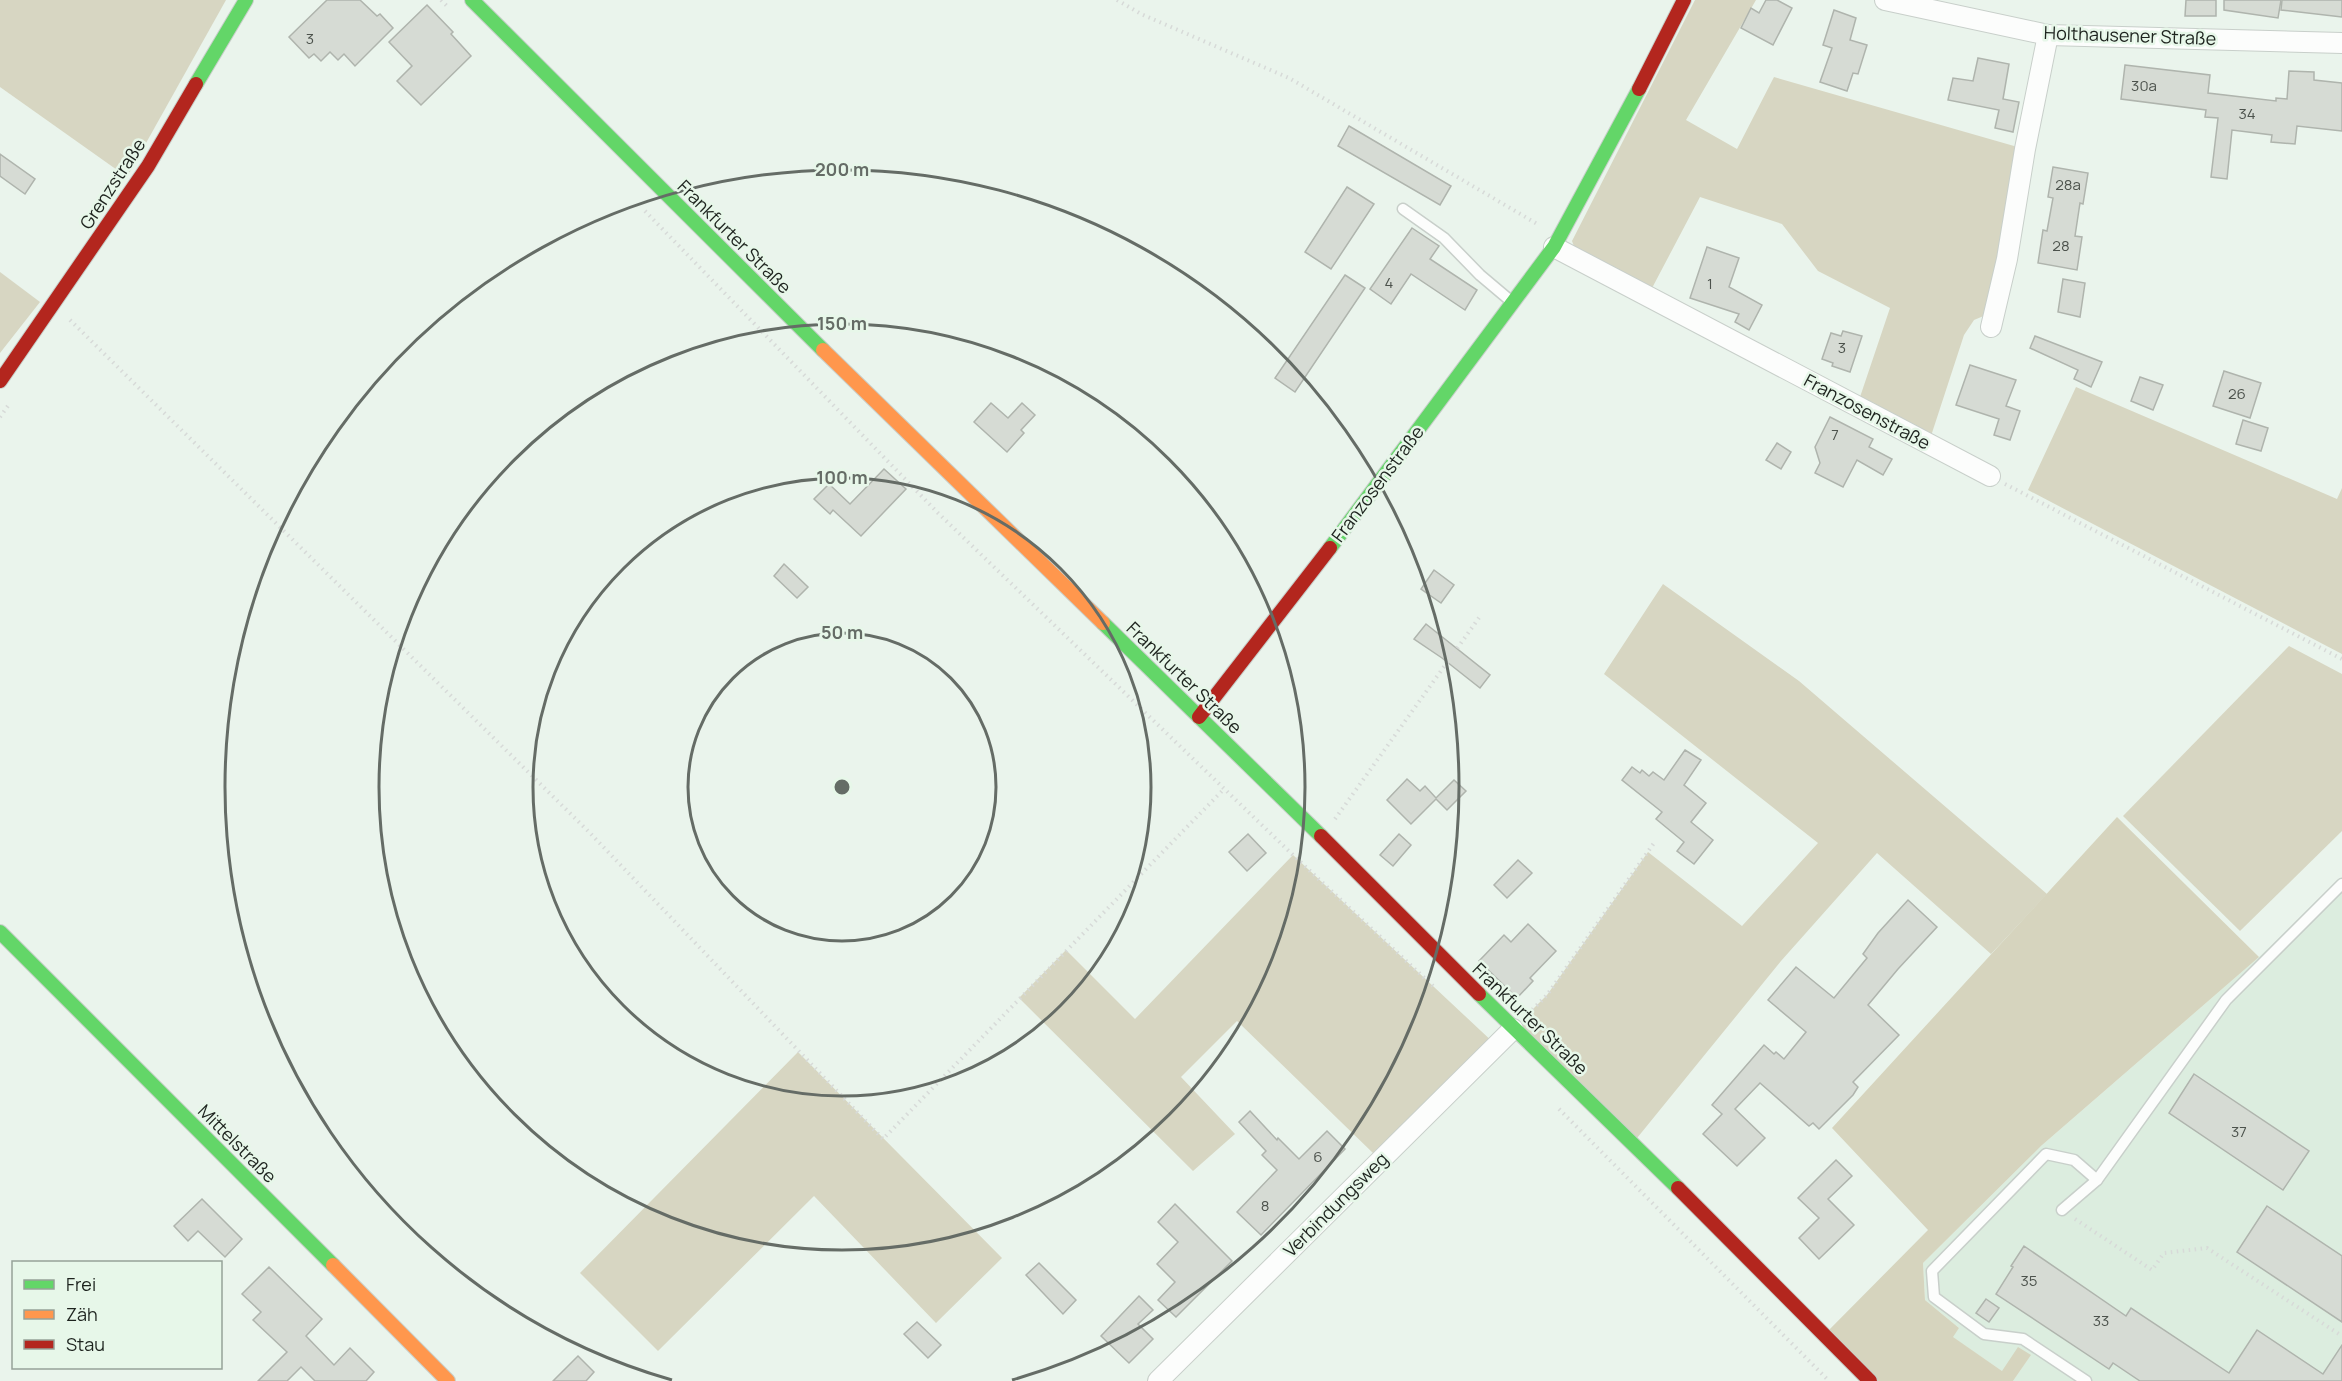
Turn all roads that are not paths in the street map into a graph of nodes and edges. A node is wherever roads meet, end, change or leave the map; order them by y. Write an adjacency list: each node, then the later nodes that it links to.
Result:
1 (246, 0): 11 (main road, Grenzstraße)
2 (472, 0): 13 (main road, Frankfurter Straße)
3 (1683, 0): 8 (main road, Franzosenstraße)
4 (1893, 1): 5 (street, Holthausener Straße)
5 (2049, 35): 6 (street, Holthausener Straße); 10 (street)
6 (2342, 43)
7 (1403, 209): 9 (lane)
8 (1556, 243): 9 (main road, Franzosenstraße); 12 (street, Franzosenstraße)
9 (1512, 302): 13 (main road, Franzosenstraße)
10 (1991, 327)
11 (0, 381)
12 (1990, 476)
13 (1199, 717): 16 (main road, Frankfurter Straße)
14 (2342, 884): 17 (lane)
15 (0, 932): 19 (main road, Mittelstraße)
16 (1513, 1029): 20 (street, Verbindungsweg); 21 (main road, Frankfurter Straße)
17 (2097, 1180): 18 (lane); 22 (lane)
18 (2062, 1210)
19 (448, 1381)
20 (1158, 1381)
21 (1870, 1381)
22 (2085, 1381)

